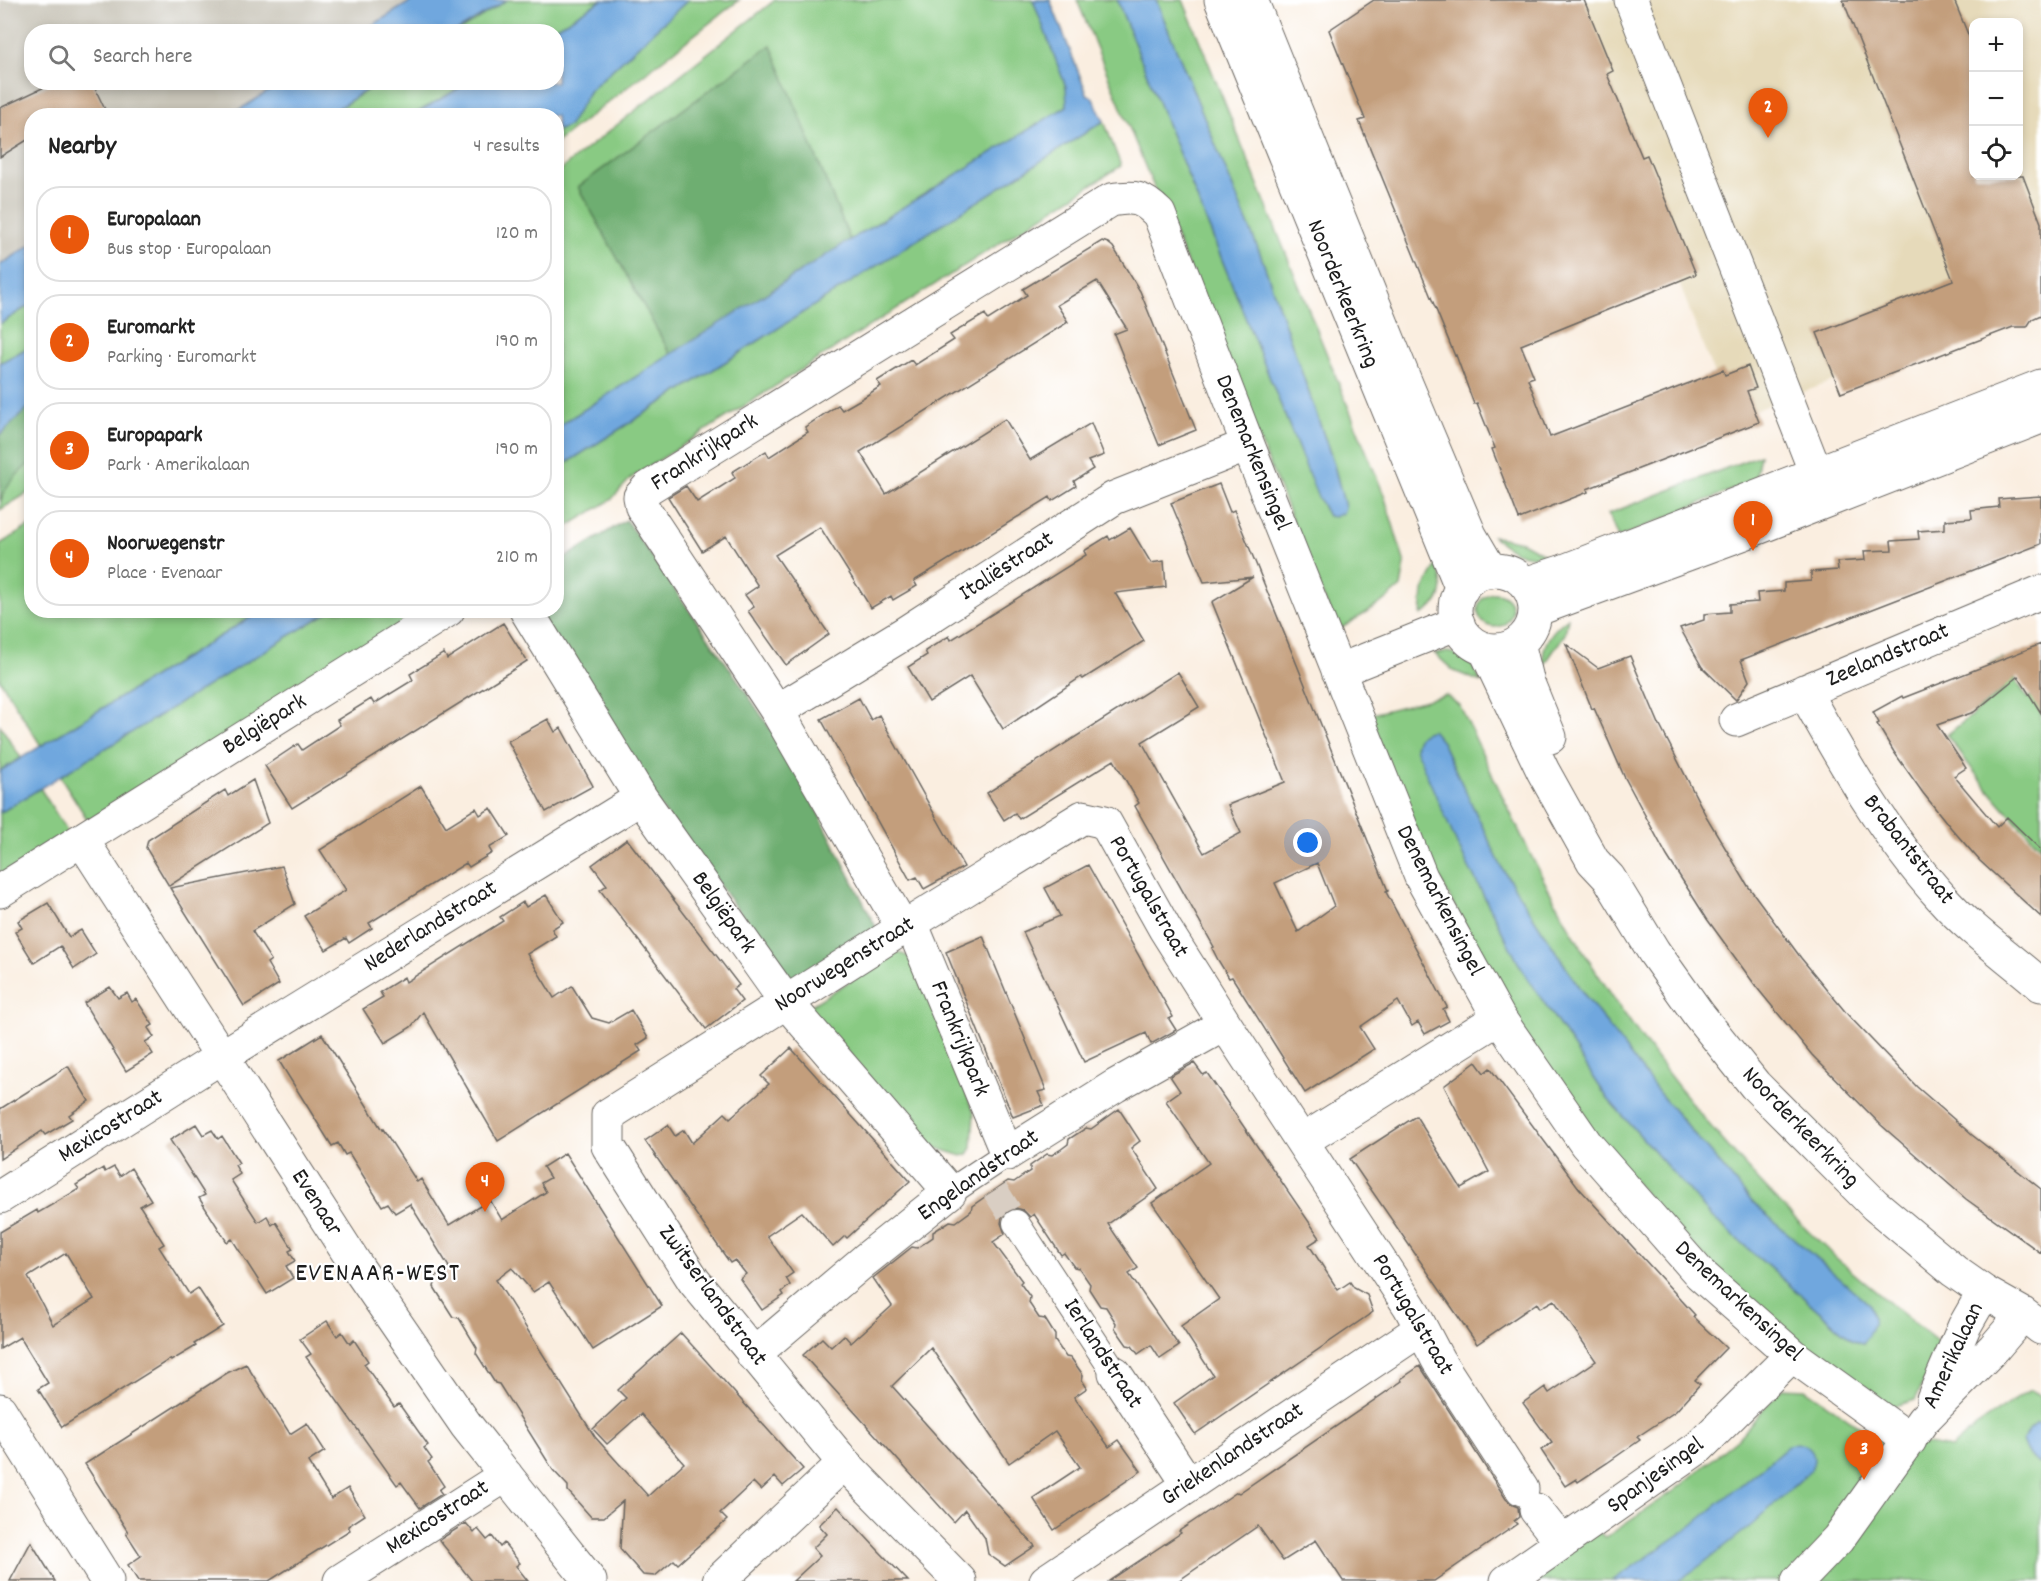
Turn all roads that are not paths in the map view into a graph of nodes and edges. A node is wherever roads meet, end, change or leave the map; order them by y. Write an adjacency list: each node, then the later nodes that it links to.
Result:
1 (1221, 0): 10 (street, Noorderkeerkring)
2 (1251, 0): 9 (street, Noorderkeerkring)
3 (1631, 0): 8 (street)
4 (1146, 201): 7 (street, Denemarkensingel); 20 (street, Frankrijkpark)
5 (2041, 386): 8 (street)
6 (2041, 417): 8 (street)
7 (1248, 445): 18 (street, Denemarkensingel); 20 (street, Italiëstraat)
8 (1821, 487): 12 (street)
9 (1491, 571): 10 (street); 12 (street)
10 (1462, 589): 15 (street)
11 (2041, 592): 19 (street, Zeelandstraat)
12 (1530, 597): 16 (street)
13 (435, 618): 24 (street, Belgiëpark)
14 (531, 618): 22 (street, Belgiëpark)
15 (1458, 623): 17 (street); 18 (street)
16 (1518, 643): 17 (street); 25 (street, Noorderkeerkring)
17 (1485, 649): 25 (street, Noorderkeerkring)
18 (1338, 671): 30 (street, Denemarkensingel)
19 (1804, 691): 21 (street, Zeelandstraat); 28 (street, Brabantstraat)
20 (777, 711): 27 (street, Frankrijkpark)
21 (1736, 720)
22 (641, 798): 29 (street, Belgiëpark); 32 (street, Nederlandstraat)
23 (1083, 817): 27 (street, Noorwegenstraat); 31 (street, Portugalstraat)
24 (82, 840): 26 (street, Belgiëpark); 32 (street, Evenaar)
25 (1610, 878): 39 (street, Noorderkeerkring)
26 (0, 891)
27 (907, 925): 29 (street, Noorwegenstraat); 35 (street, Frankrijkpark)
28 (2041, 985)
29 (786, 1002): 33 (street, Noorwegenstraat); 36 (street, Belgiëpark)
30 (1499, 1018): 34 (street); 43 (street, Denemarkensingel)
31 (1225, 1024): 34 (street, Portugalstraat); 35 (street, Engelandstraat)
32 (221, 1057): 37 (street, Mexicostraat); 48 (street, Evenaar)
33 (608, 1115): 42 (street, Zwitserlandstraat)
34 (1302, 1141): 41 (street, Portugalstraat)
35 (995, 1172): 36 (street, Engelandstraat)
36 (950, 1192): 42 (street, Engelandstraat)
37 (0, 1197)
38 (1016, 1223): 44 (street, Ierlandstraat)
39 (1984, 1292): 40 (street, Noorderkeerkring); 46 (street, Amerikalaan)
40 (2032, 1321): 46 (street, Amerikalaan)
41 (1421, 1329): 49 (street, Griekenlandstraat); 50 (street, Portugalstraat)
42 (753, 1355): 47 (street, Zwitserlandstraat)
43 (1792, 1355): 46 (street, Denemarkensingel); 50 (street, Spanjesingel)
44 (1115, 1373): 49 (street, Ierlandstraat)
45 (0, 1410): 51 (street)
46 (1917, 1430): 58 (street, Amerikalaan)
47 (844, 1463): 54 (street); 55 (street, Zwitserlandstraat)
48 (506, 1475): 52 (street, Mexicostraat); 53 (street, Evenaar)
49 (1189, 1485): 56 (street, Griekenlandstraat)
50 (1562, 1544): 57 (street, Spanjesingel)
51 (106, 1581)
52 (340, 1581)
53 (590, 1581)
54 (719, 1581)
55 (960, 1581)
56 (1046, 1581)
57 (1507, 1581)
58 (1798, 1581)

